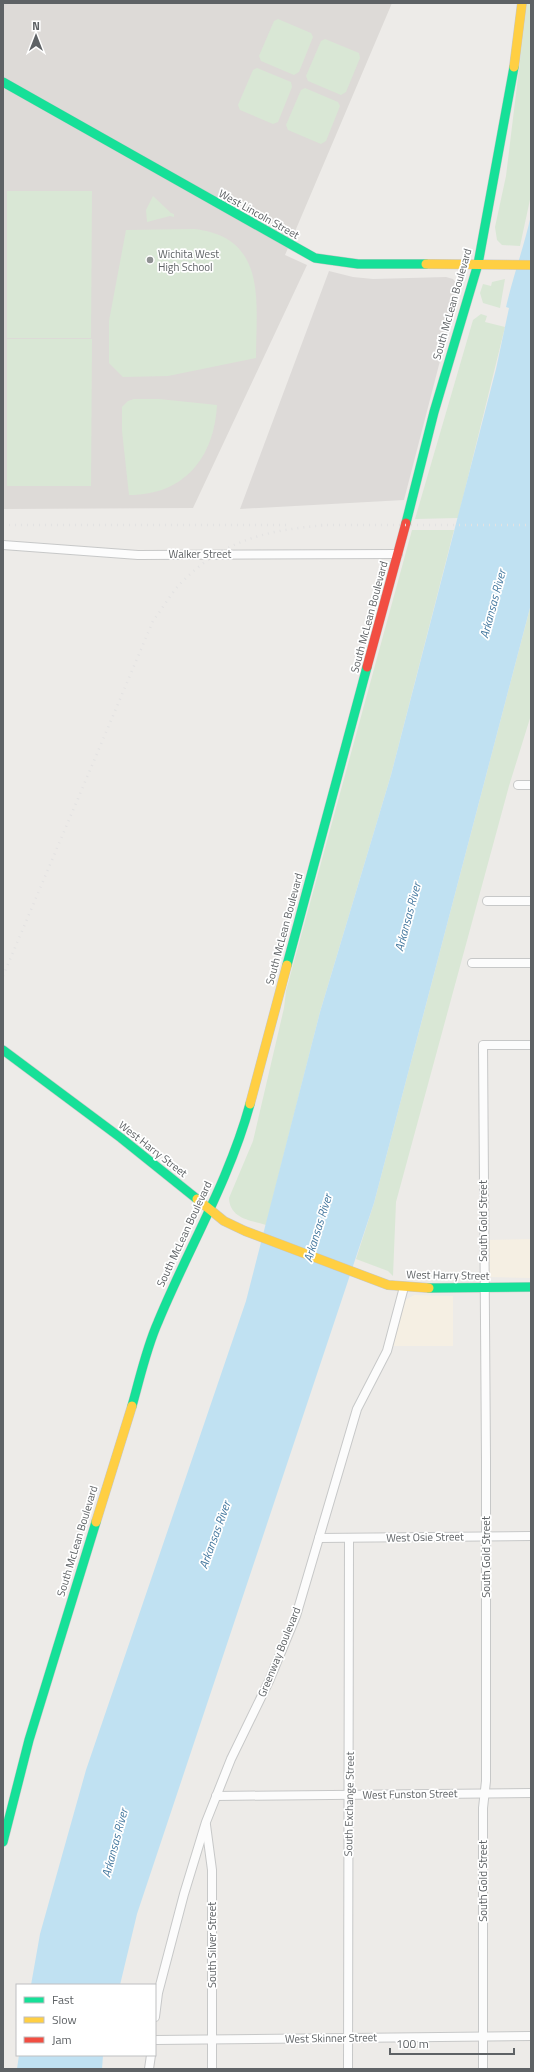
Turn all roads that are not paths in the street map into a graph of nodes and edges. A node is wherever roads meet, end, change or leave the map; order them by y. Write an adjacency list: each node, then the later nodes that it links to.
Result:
1 (522, 3): 3 (main road, South McLean Boulevard)
2 (3, 82): 3 (main road, West Lincoln Street)
3 (478, 264): 4 (main road, West Lincoln Street); 6 (main road, South McLean Boulevard)
4 (531, 264)
5 (3, 545): 6 (street, Walker Street)
6 (398, 554): 15 (main road, South McLean Boulevard)
7 (518, 785): 8 (street)
8 (531, 785)
9 (531, 901): 10 (street)
10 (487, 902)
11 (472, 963): 12 (street)
12 (531, 963)
13 (531, 1045): 17 (street, South Gold Street)
14 (3, 1050): 15 (main road, West Harry Street)
15 (210, 1210): 16 (main road, West Harry Street); 28 (main road, South McLean Boulevard)
16 (404, 1287): 17 (main road, West Harry Street); 21 (street, Greenway Boulevard)
17 (483, 1288): 18 (main road, West Harry Street); 19 (street, South Gold Street)
18 (531, 1288)
19 (486, 1536): 20 (street, West Osie Street); 22 (street, West Osie Street); 24 (street, South Gold Street)
20 (531, 1536)
21 (319, 1538): 22 (street, West Osie Street); 25 (street, Greenway Boulevard)
22 (349, 1538): 26 (street, South Exchange Street)
23 (531, 1792): 24 (street, West Funston Street)
24 (484, 1793): 26 (street, West Funston Street); 31 (street, South Gold Street)
25 (216, 1796): 26 (street, West Funston Street); 27 (street, Greenway Boulevard)
26 (348, 1796): 32 (street, South Exchange Street)
27 (206, 1822): 29 (street, Greenway Boulevard); 34 (street, South Silver Street)
28 (3, 1842)
29 (156, 2009)
30 (531, 2036): 31 (street, West Skinner Street)
31 (483, 2037): 32 (street, West Skinner Street); 39 (street, South Gold Street)
32 (348, 2038): 34 (street, West Skinner Street); 38 (street, South Exchange Street)
33 (156, 2040): 34 (street, West Skinner Street)
34 (212, 2040): 37 (street, South Silver Street)
35 (151, 2056): 36 (street)
36 (149, 2069)
37 (212, 2069)
38 (348, 2069)
39 (483, 2069)

